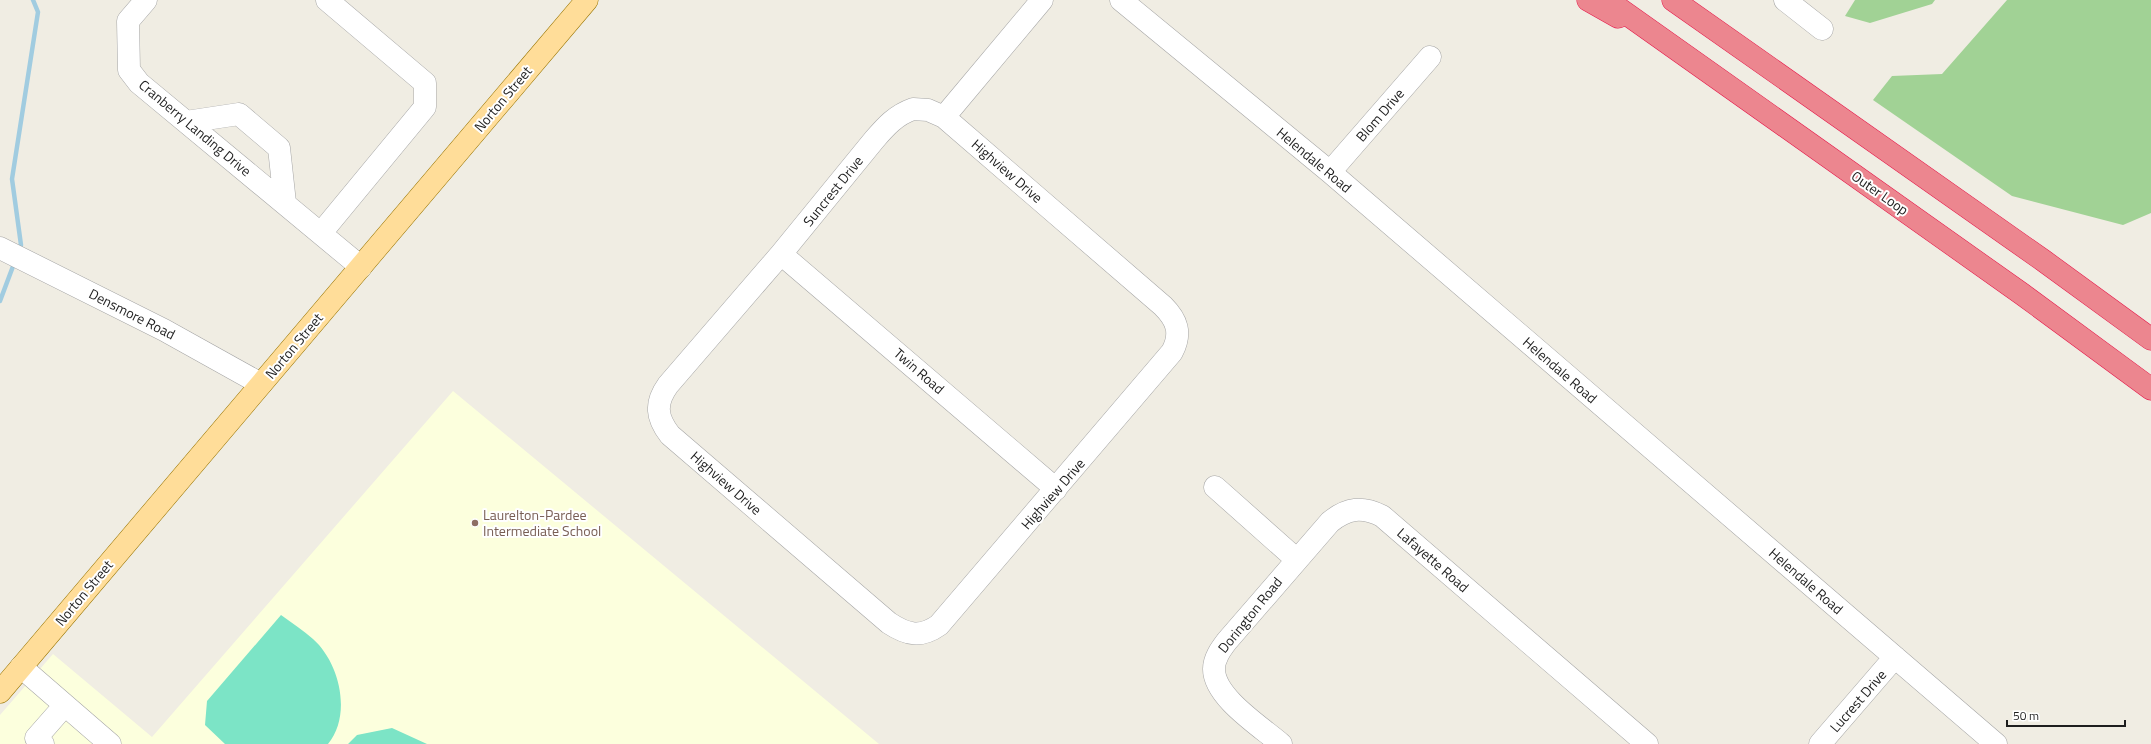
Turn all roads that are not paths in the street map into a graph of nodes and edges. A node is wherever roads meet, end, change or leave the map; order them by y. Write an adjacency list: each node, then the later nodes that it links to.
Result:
1 (146, 0): 14 (street, Cranberry Landing Drive)
2 (327, 0): 17 (street)
3 (587, 0): 20 (main road, Norton Street)
4 (1042, 0): 13 (street)
5 (1121, 0): 15 (street, Helendale Road)
6 (1588, 0): 12 (highway)
7 (1607, 0): 12 (highway, Outer Loop)
8 (1673, 0): 21 (highway)
9 (1785, 0): 10 (street)
10 (1822, 29)
11 (1430, 57): 15 (street, Blom Drive)
12 (1752, 103): 23 (highway, Outer Loop)
13 (944, 117): 19 (street, Suncrest Drive); 26 (street, Highview Drive)
14 (186, 122): 16 (street, Cranberry Landing Drive); 16 (street)
15 (1330, 172): 28 (street, Helendale Road)
16 (285, 203): 17 (street, Cranberry Landing Drive)
17 (321, 234): 20 (street, Cranberry Landing Drive)
18 (2, 249): 22 (street, Densmore Road)
19 (781, 254): 24 (street, Suncrest Drive); 26 (street, Twin Road)
20 (361, 267): 22 (main road, Norton Street)
21 (2151, 339)
22 (261, 384): 29 (main road, Norton Street)
23 (2151, 389)
24 (664, 428): 26 (street, Highview Drive)
25 (1215, 487): 27 (street)
26 (1056, 489)
27 (1296, 559): 34 (street, Dorington Road); 35 (street, Lafayette Road)
28 (1895, 657): 36 (street, Lucrest Drive); 37 (street, Helendale Road)
29 (21, 667): 30 (main road, Norton Street); 31 (street)
30 (0, 692)
31 (65, 705): 32 (street); 33 (street)
32 (43, 744)
33 (110, 744)
34 (1281, 744)
35 (1647, 744)
36 (1820, 744)
37 (1996, 744)

